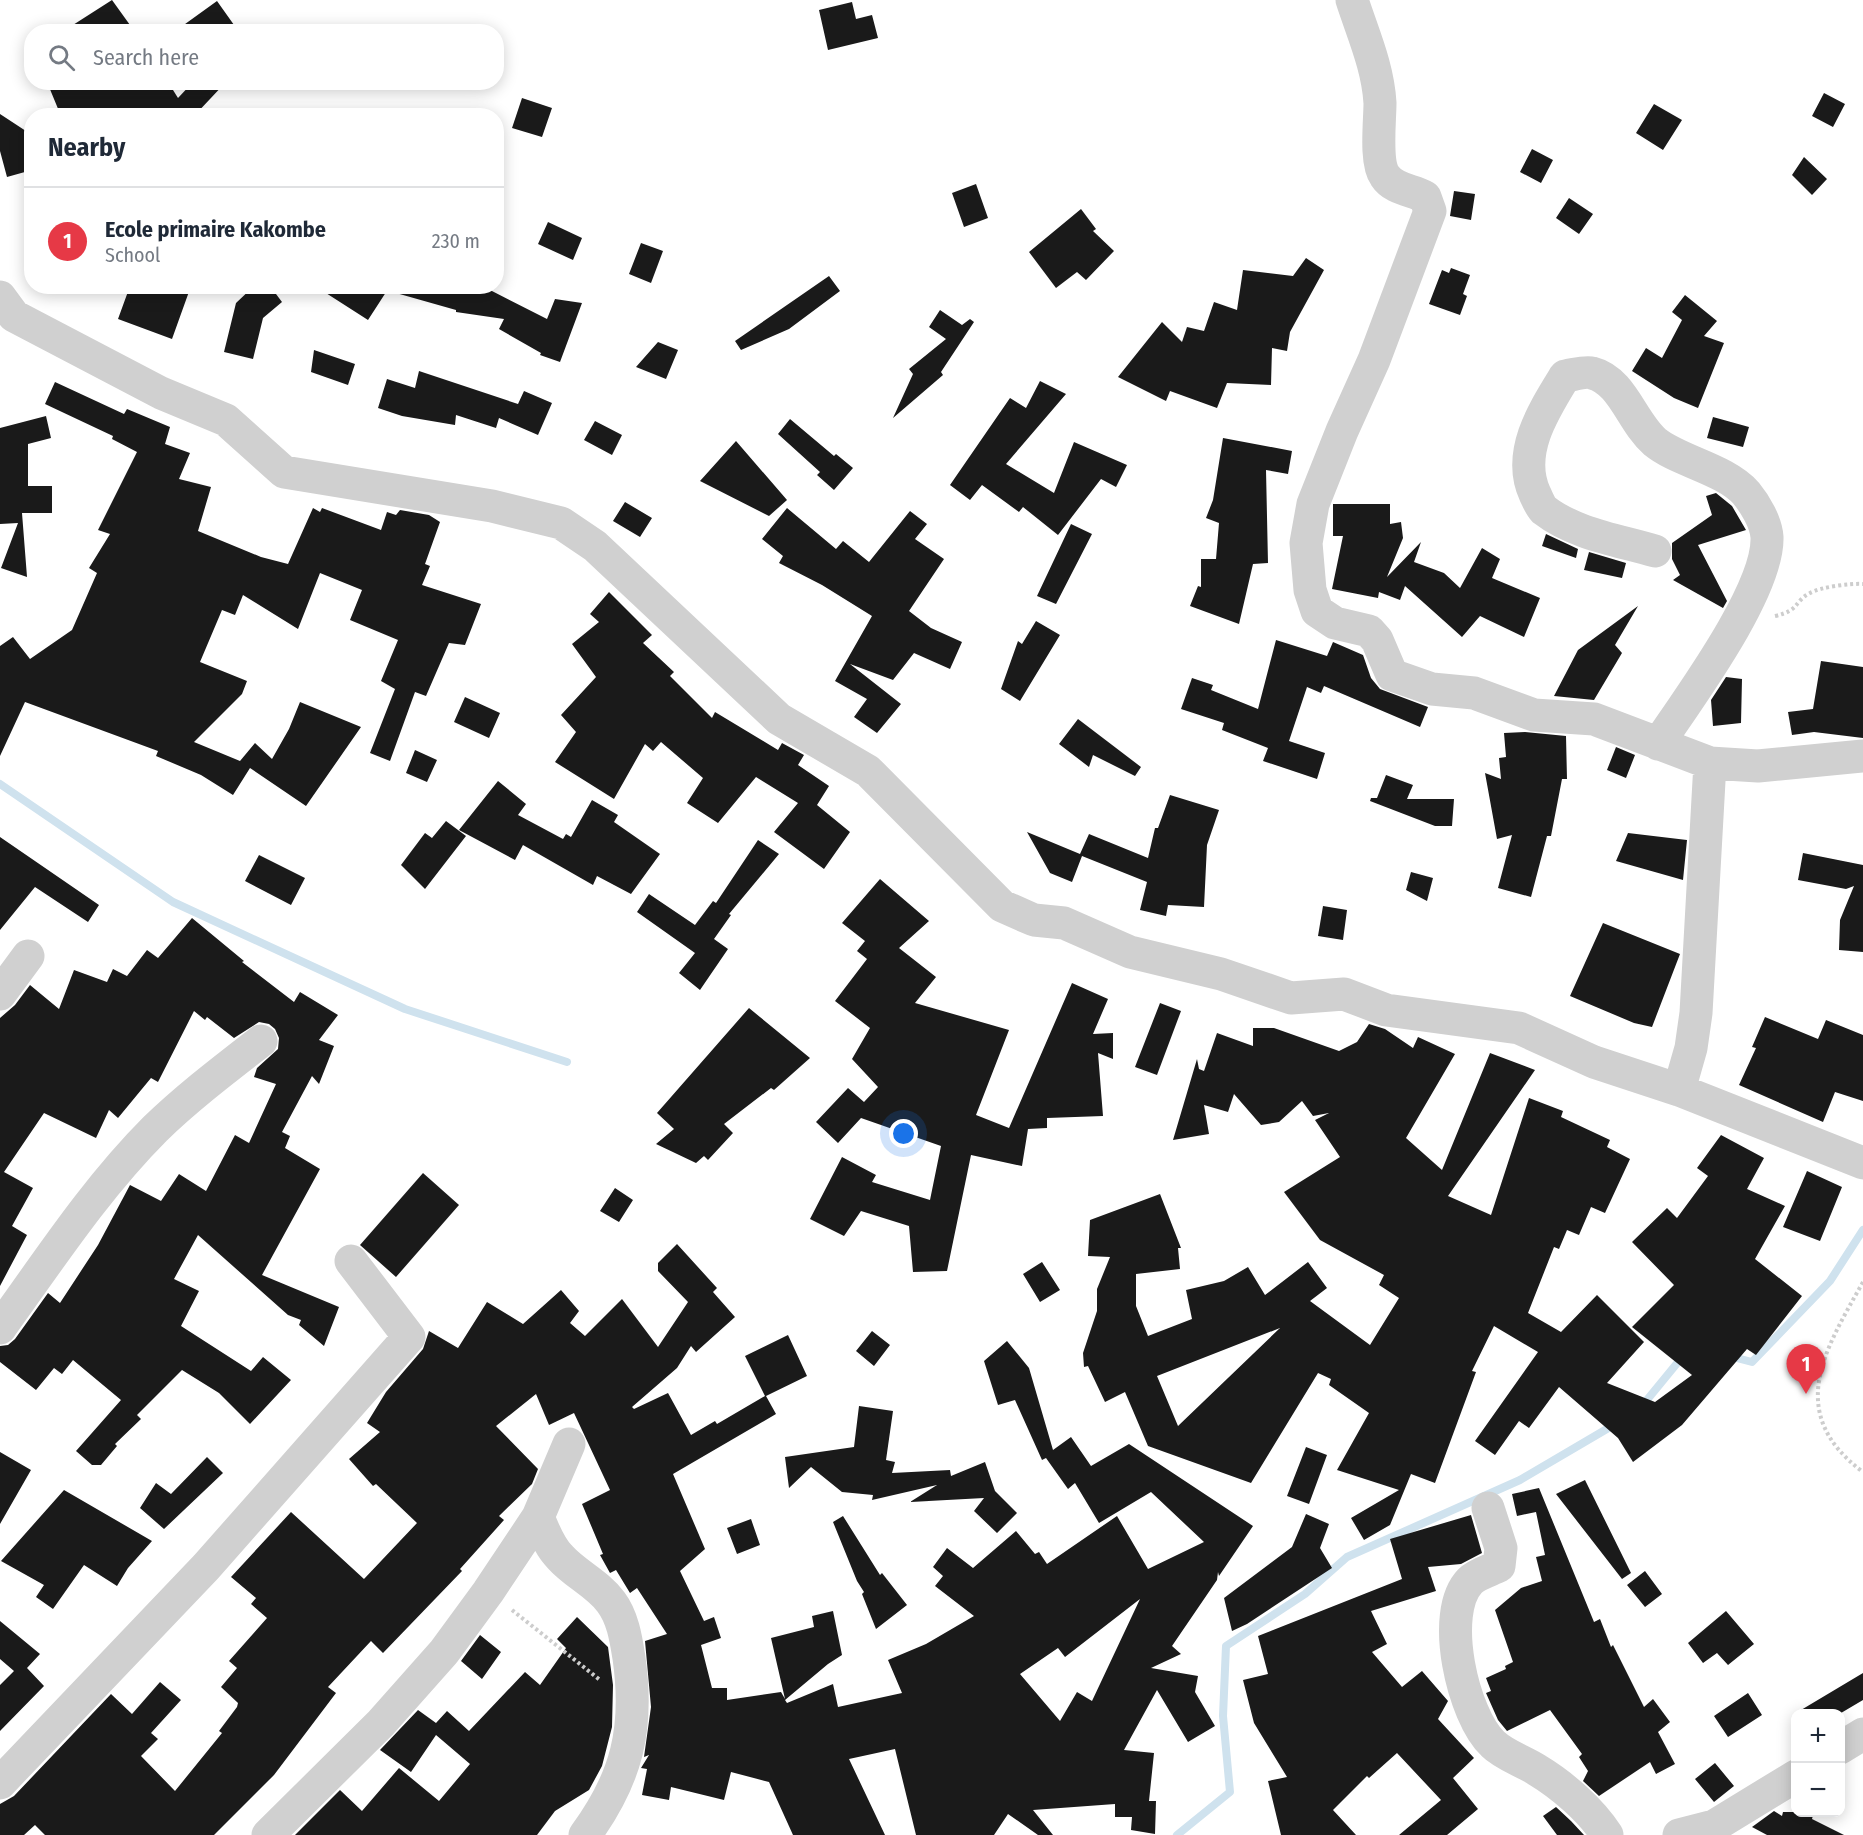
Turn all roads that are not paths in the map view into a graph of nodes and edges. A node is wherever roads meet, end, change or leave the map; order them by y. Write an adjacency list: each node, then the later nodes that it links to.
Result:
1 (1352, 0): 4 (street)
2 (0, 297): 10 (street)
3 (1655, 551): 4 (street)
4 (1658, 744): 6 (street)
5 (1863, 756): 6 (street)
6 (1710, 763): 10 (street)
7 (28, 956): 8 (street)
8 (0, 994)
9 (261, 1041): 13 (street)
10 (1679, 1090): 11 (street)
11 (1863, 1163)
12 (351, 1261): 20 (street)
13 (0, 1328)
14 (569, 1444): 16 (street)
15 (1488, 1508): 23 (street)
16 (538, 1517): 21 (street); 22 (street)
17 (1863, 1734): 18 (street)
18 (1845, 1745)
19 (1791, 1779): 24 (street)
20 (0, 1783)
21 (268, 1835)
22 (585, 1835)
23 (1607, 1835)
24 (1679, 1835)

